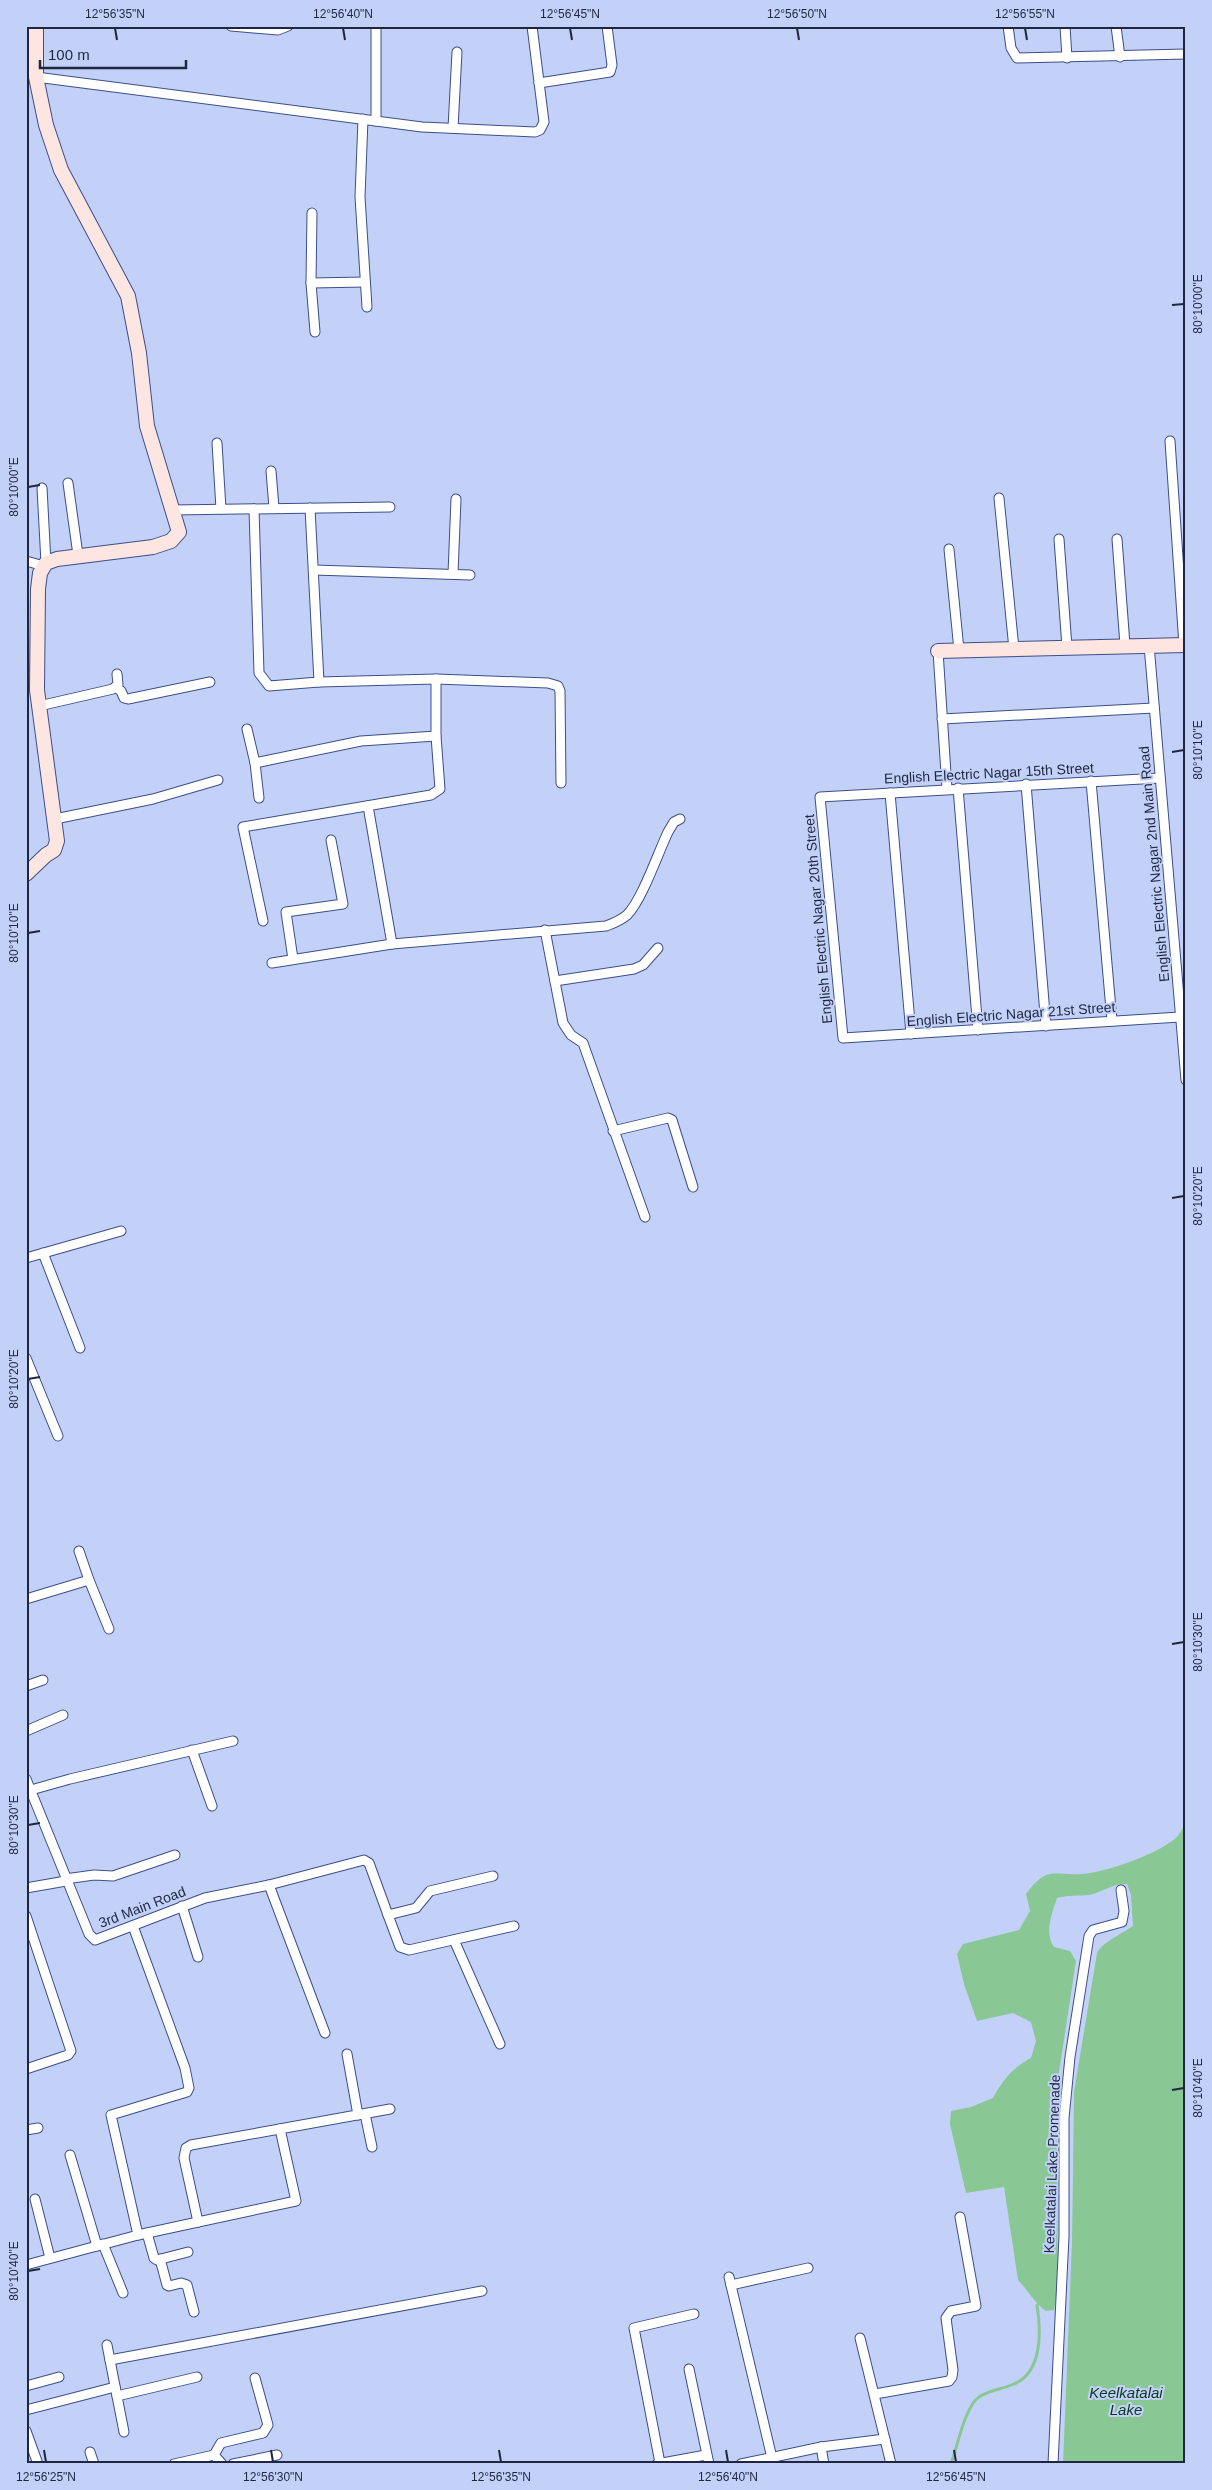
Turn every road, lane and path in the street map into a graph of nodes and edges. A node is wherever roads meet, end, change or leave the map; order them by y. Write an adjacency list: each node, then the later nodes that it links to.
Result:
1 (36, 26): 14 (street)
2 (288, 26): 9 (street)
3 (376, 26): 17 (street)
4 (532, 26): 15 (street)
5 (607, 26): 15 (street)
6 (1008, 26): 13 (street)
7 (1065, 26): 13 (street)
8 (1116, 26): 12 (street)
9 (236, 27)
10 (457, 52): 18 (street)
11 (1186, 54): 12 (street)
12 (1120, 57): 13 (street)
13 (1067, 58)
14 (36, 76): 16 (street); 35 (street)
15 (539, 84): 18 (street)
16 (363, 119): 17 (street); 20 (street)
17 (376, 121): 18 (street)
18 (453, 128)
19 (312, 213): 21 (street)
20 (365, 282): 21 (street); 22 (street)
21 (311, 283): 23 (street)
22 (367, 307)
23 (315, 332)
24 (1170, 441): 48 (street)
25 (217, 443): 36 (street)
26 (271, 471): 32 (street)
27 (68, 483): 40 (street)
28 (42, 488): 42 (street)
29 (999, 498): 50 (street)
30 (456, 499): 44 (street)
31 (390, 507): 33 (street)
32 (274, 508): 33 (street); 34 (street)
33 (310, 508): 43 (street)
34 (254, 509): 36 (street); 56 (street)
35 (173, 510): 36 (street); 40 (street)
36 (221, 510)
37 (1060, 539): 49 (street)
38 (1117, 539): 46 (street)
39 (950, 549): 51 (street)
40 (78, 555): 42 (street)
41 (26, 561): 42 (street)
42 (45, 564): 58 (street)
43 (314, 570): 44 (street); 56 (street)
44 (453, 574): 45 (street)
45 (470, 575)
46 (1126, 645): 47 (street); 49 (street)
47 (1149, 645): 48 (street); 59 (street, English Electric Nagar 2nd Main Road)
48 (1185, 645)
49 (1067, 647): 50 (street)
50 (1014, 649): 51 (street)
51 (959, 650): 52 (street)
52 (938, 651): 60 (street)
53 (117, 674): 57 (street)
54 (436, 679): 56 (street); 62 (street); 67 (street)
55 (210, 682): 57 (street)
56 (320, 682)
57 (116, 687): 58 (street)
58 (39, 706): 75 (street)
59 (1154, 708): 60 (street); 64 (street, English Electric Nagar 2nd Main Road)
60 (942, 719): 70 (street)
61 (247, 729): 63 (street)
62 (436, 736): 63 (street); 74 (street)
63 (255, 763): 73 (street)
64 (1160, 778): 66 (street, English Electric Nagar 15th Street); 86 (street, English Electric Nagar 2nd Main Road)
65 (218, 780): 75 (street)
66 (1091, 781): 68 (street, English Electric Nagar 15th Street); 88 (street)
67 (561, 783)
68 (1026, 784): 69 (street, English Electric Nagar 15th Street); 89 (street)
69 (958, 788): 70 (street, English Electric Nagar 15th Street); 90 (street)
70 (947, 789): 71 (street, English Electric Nagar 15th Street)
71 (890, 792): 72 (street, English Electric Nagar 15th Street); 91 (street)
72 (820, 797): 92 (street, English Electric Nagar 20th Street)
73 (259, 798)
74 (368, 806): 79 (street); 81 (street)
75 (55, 819): 78 (street)
76 (680, 819): 80 (street)
77 (331, 840): 83 (street)
78 (26, 874)
79 (263, 921)
80 (545, 930): 81 (street); 85 (street)
81 (392, 944): 83 (street)
82 (658, 948): 85 (street)
83 (293, 959): 84 (street)
84 (272, 964)
85 (555, 981): 94 (street)
86 (1182, 982): 87 (street, English Electric Nagar 2nd Main Road)
87 (1180, 1017): 88 (street, English Electric Nagar 21st Street); 93 (street, English Electric Nagar 2nd Main Road)
88 (1112, 1021): 89 (street, English Electric Nagar 21st Street)
89 (1046, 1026): 90 (street, English Electric Nagar 21st Street)
90 (978, 1030): 91 (street, English Electric Nagar 21st Street)
91 (911, 1034): 92 (street, English Electric Nagar 21st Street)
92 (843, 1038)
93 (1186, 1080)
94 (613, 1131): 95 (street); 96 (street)
95 (693, 1187)
96 (645, 1217)
97 (121, 1231): 98 (street)
98 (43, 1253): 99 (street); 100 (street)
99 (26, 1258)
100 (80, 1348)
101 (26, 1358): 102 (street)
102 (58, 1436)
103 (79, 1551): 104 (street)
104 (89, 1580): 105 (street); 106 (street)
105 (26, 1599)
106 (109, 1629)
107 (43, 1680): 108 (street)
108 (26, 1686)
109 (63, 1715): 110 (street)
110 (26, 1731)
111 (233, 1741): 112 (street)
112 (192, 1750): 114 (street); 115 (street)
113 (26, 1779): 114 (street, 3rd Main Road)
114 (31, 1790): 118 (street, 3rd Main Road)
115 (212, 1806)
116 (174, 1855): 118 (street)
117 (492, 1876): 123 (street)
118 (66, 1880): 120 (street); 125 (street, 3rd Main Road)
119 (269, 1885): 122 (street, 3rd Main Road); 123 (street, 3rd Main Road); 129 (street)
120 (26, 1888)
121 (1121, 1890): 183 (street, Keelkatalai Lake Promenade)
122 (182, 1906): 125 (street, 3rd Main Road); 128 (street)
123 (388, 1915): 127 (street)
124 (26, 1916): 132 (street)
125 (133, 1926): 143 (street)
126 (514, 1926): 127 (street)
127 (454, 1940): 130 (street)
128 (198, 1957)
129 (325, 2033)
130 (500, 2044)
131 (347, 2054): 134 (street)
132 (26, 2069)
133 (390, 2109): 134 (street)
134 (361, 2114): 136 (street); 138 (street)
135 (38, 2128): 137 (street)
136 (280, 2129): 142 (street); 142 (street)
137 (26, 2130)
138 (372, 2147)
139 (70, 2155): 144 (street)
140 (35, 2199): 146 (street)
141 (960, 2217): 163 (street)
142 (198, 2222): 143 (street)
143 (142, 2234): 144 (street); 147 (street)
144 (100, 2245): 146 (street); 151 (street)
145 (188, 2252): 147 (street)
146 (50, 2258): 148 (street)
147 (160, 2259): 152 (street)
148 (26, 2265)
149 (808, 2268): 173 (street)
150 (482, 2291): 156 (street)
151 (123, 2293)
152 (194, 2312)
153 (694, 2314): 179 (street)
154 (860, 2338): 163 (street)
155 (107, 2345): 156 (street)
156 (110, 2360): 162 (street)
157 (688, 2369): 172 (street)
158 (59, 2377): 161 (street)
159 (197, 2377): 162 (street)
160 (255, 2378): 170 (street)
161 (26, 2386)
162 (116, 2391): 164 (street); 166 (street)
163 (875, 2394): 167 (street)
164 (26, 2410)
165 (26, 2431): 174 (street)
166 (124, 2432)
167 (885, 2440): 168 (street); 182 (street)
168 (821, 2447): 173 (street); 181 (street)
169 (90, 2452): 175 (street)
170 (214, 2455): 176 (street); 177 (street)
171 (277, 2455): 178 (street)
172 (708, 2459): 179 (street)
173 (770, 2460): 180 (street)
174 (38, 2464)
175 (94, 2464)
176 (174, 2464)
177 (222, 2464)
178 (232, 2464)
179 (658, 2464)
180 (741, 2464)
181 (824, 2464)
182 (891, 2464)
183 (1053, 2464)

